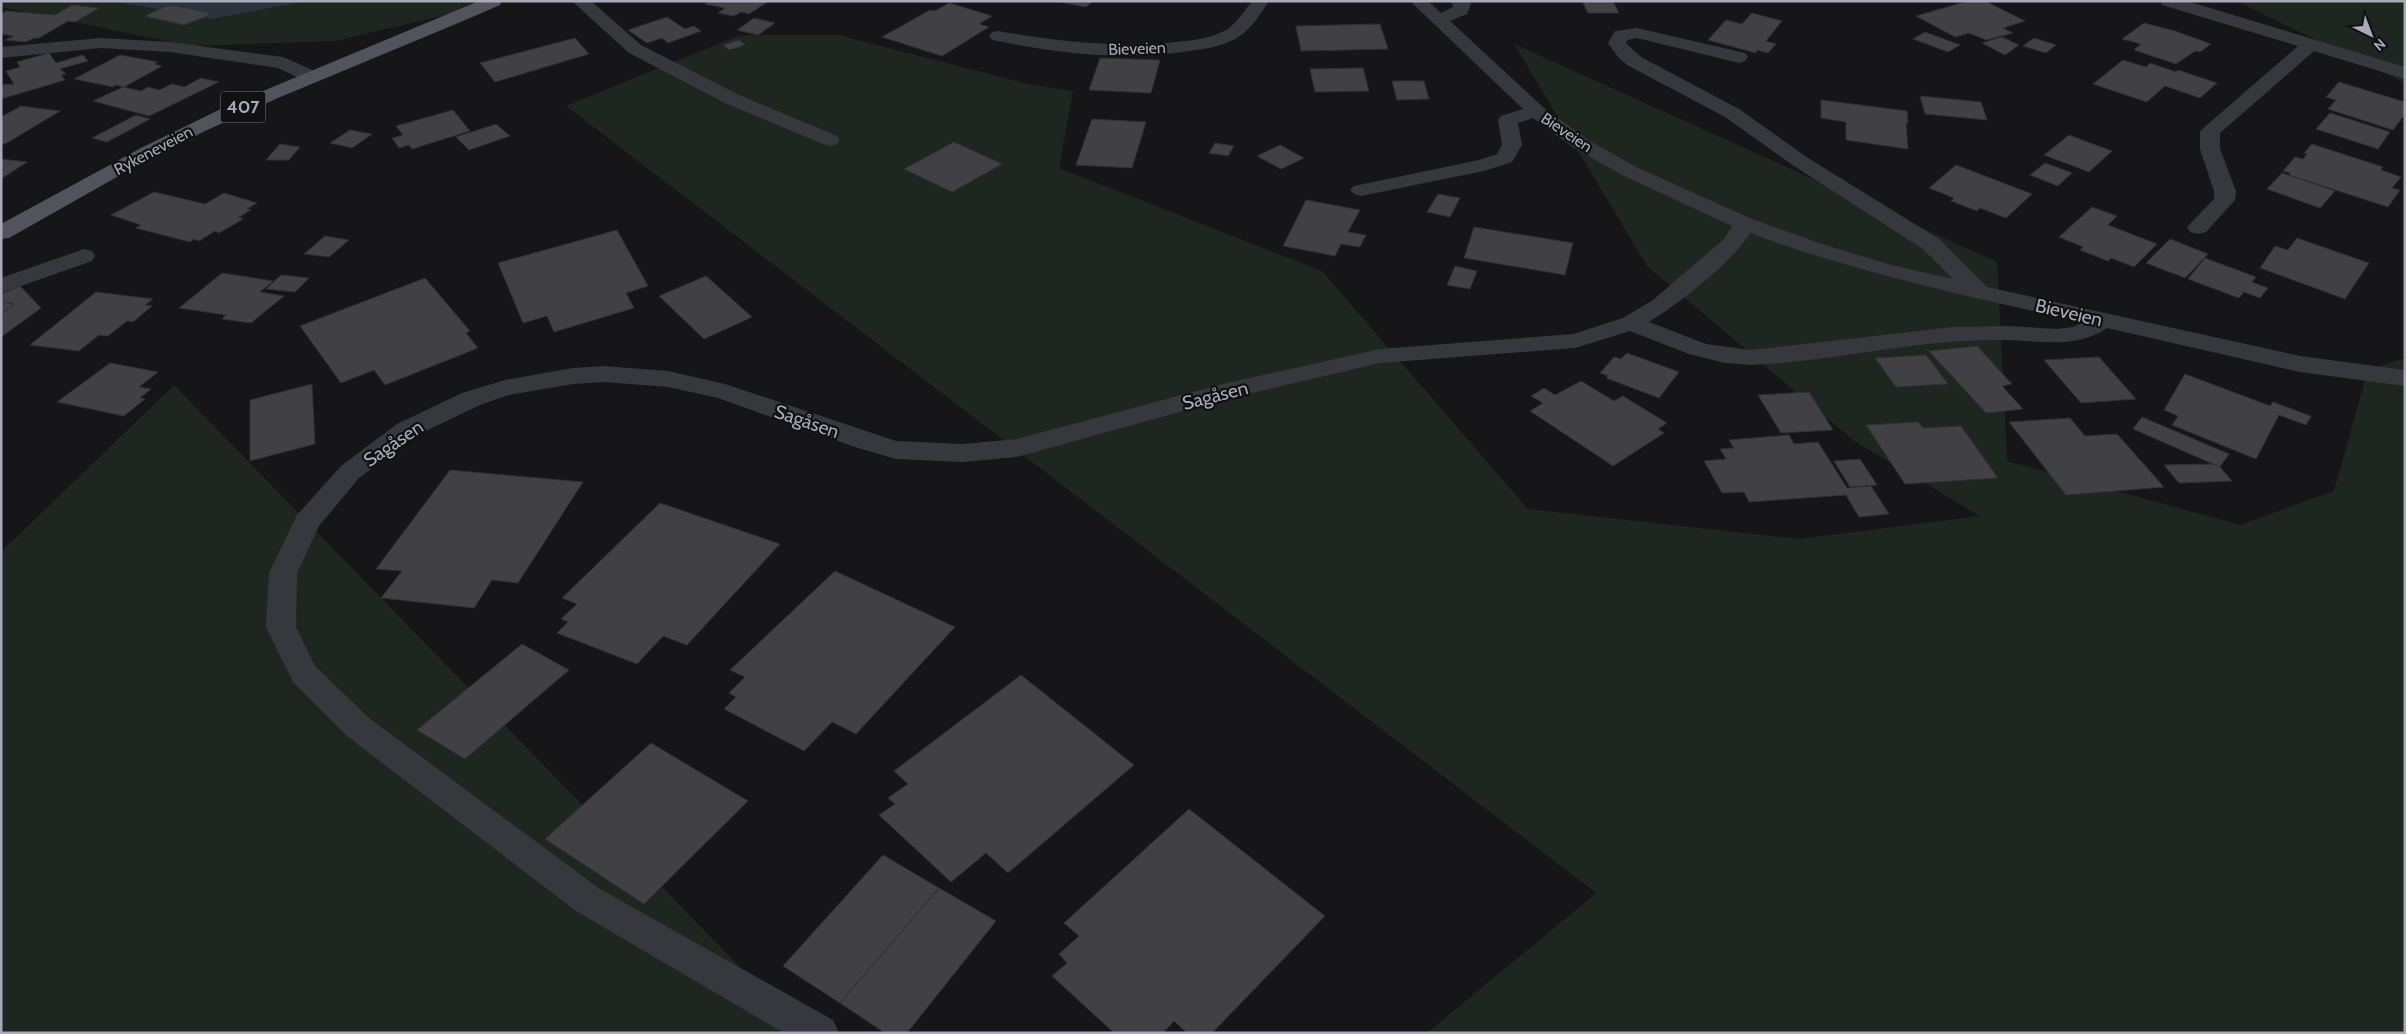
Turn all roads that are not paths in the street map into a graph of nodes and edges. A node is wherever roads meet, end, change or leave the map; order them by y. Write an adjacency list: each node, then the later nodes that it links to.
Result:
1 (494, 1): 13 (main road, Rykeneveien / 407)
2 (580, 1): 15 (street)
3 (1261, 1): 8 (street, Bieveien)
4 (1418, 1): 7 (street, Bieveien)
5 (1459, 1): 7 (street)
6 (2168, 1): 9 (street)
7 (1439, 20): 14 (street, Bieveien)
8 (998, 36)
9 (2311, 44): 12 (street); 18 (street)
10 (1, 53): 13 (street)
11 (1739, 57): 22 (street)
12 (2405, 73)
13 (310, 76): 19 (main road, Rykeneveien / 407)
14 (1536, 111): 16 (street); 17 (street, Bieveien)
15 (830, 140)
16 (1360, 190)
17 (1744, 224): 22 (street, Bieveien); 24 (street)
18 (2198, 227)
19 (1, 233)
20 (84, 256): 21 (street)
21 (1, 286)
22 (1978, 292): 23 (street, Bieveien)
23 (2102, 320): 24 (street); 25 (street, Bieveien)
24 (1631, 323): 26 (street, Sagåsen)
25 (2403, 379)
26 (820, 1033)

